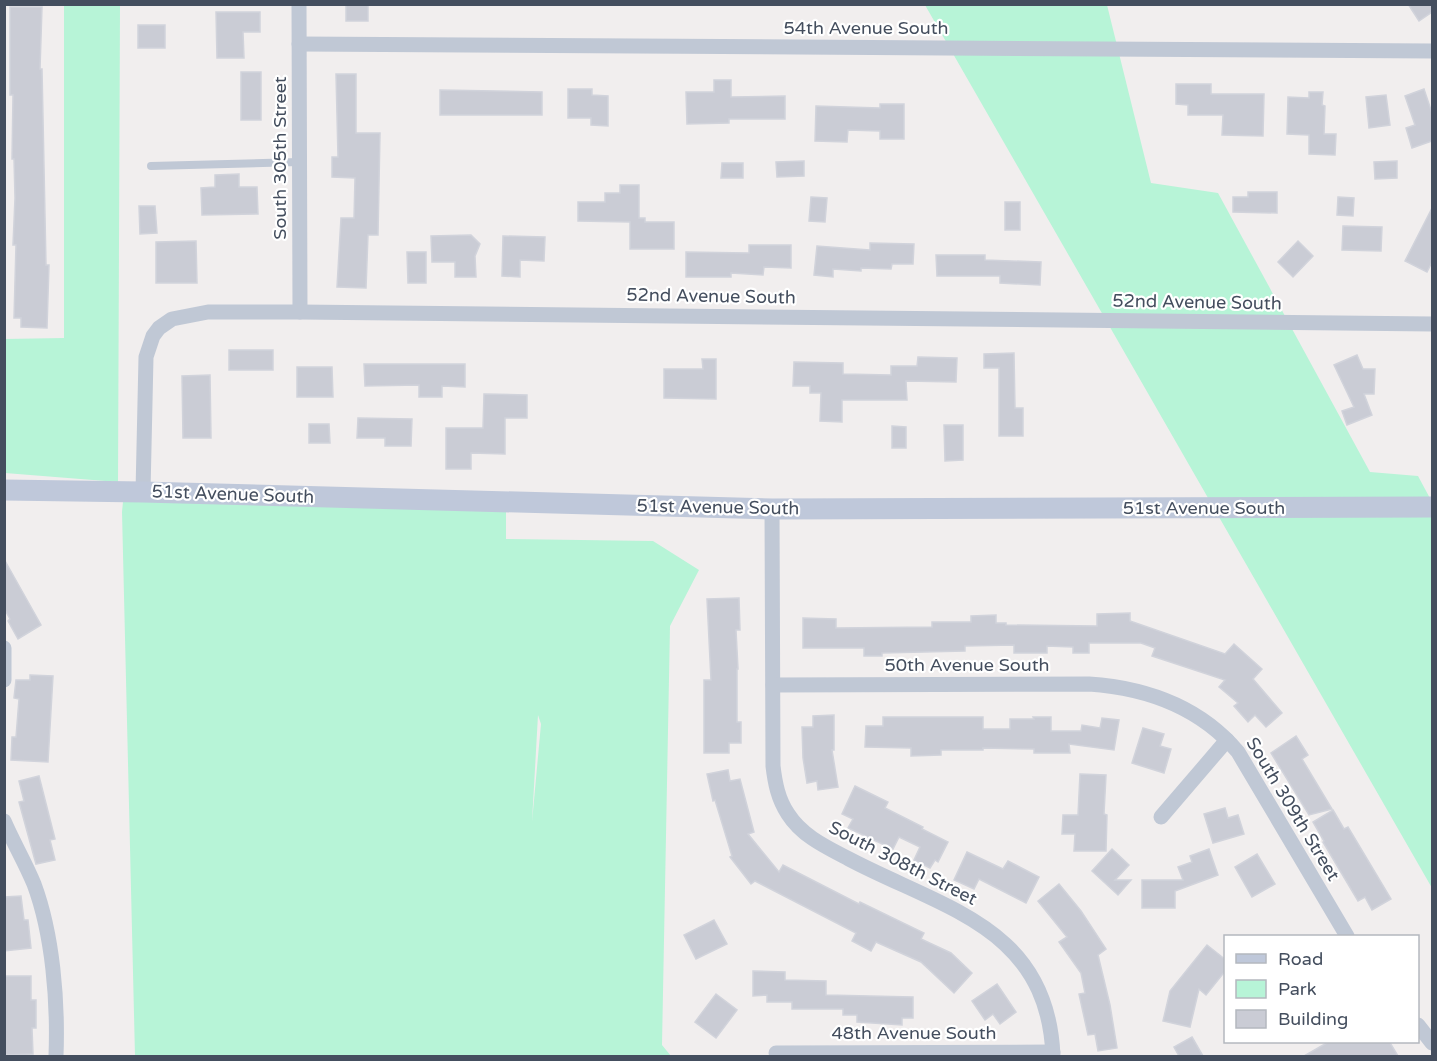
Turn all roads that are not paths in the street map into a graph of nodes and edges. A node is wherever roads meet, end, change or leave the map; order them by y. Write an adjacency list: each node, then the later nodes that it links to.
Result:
1 (299, 4): 2 (street, South 305th Street)
2 (299, 44): 3 (street, 54th Avenue South); 4 (street, South 305th Street)
3 (1432, 51)
4 (299, 162): 5 (lane); 6 (street, South 305th Street)
5 (151, 166)
6 (300, 312): 7 (street, 52nd Avenue South); 9 (street, 52nd Avenue South)
7 (1432, 324)
8 (4, 490): 9 (main road, 51st Avenue South)
9 (143, 492): 11 (main road, 51st Avenue South)
10 (1432, 507): 11 (main road, 51st Avenue South)
11 (772, 509): 14 (street, South 308th Street)
12 (4, 648): 13 (street)
13 (4, 680)
14 (773, 686): 15 (street, 50th Avenue South); 23 (street, South 308th Street)
15 (1161, 698): 16 (street, South 309th Street)
16 (1227, 740): 17 (street); 19 (street, South 309th Street)
17 (1161, 817)
18 (4, 821): 24 (street)
19 (1346, 935)
20 (1419, 1026): 21 (street)
21 (1432, 1043)
22 (776, 1053): 23 (street, 48th Avenue South)
23 (1053, 1054)
24 (56, 1056)

